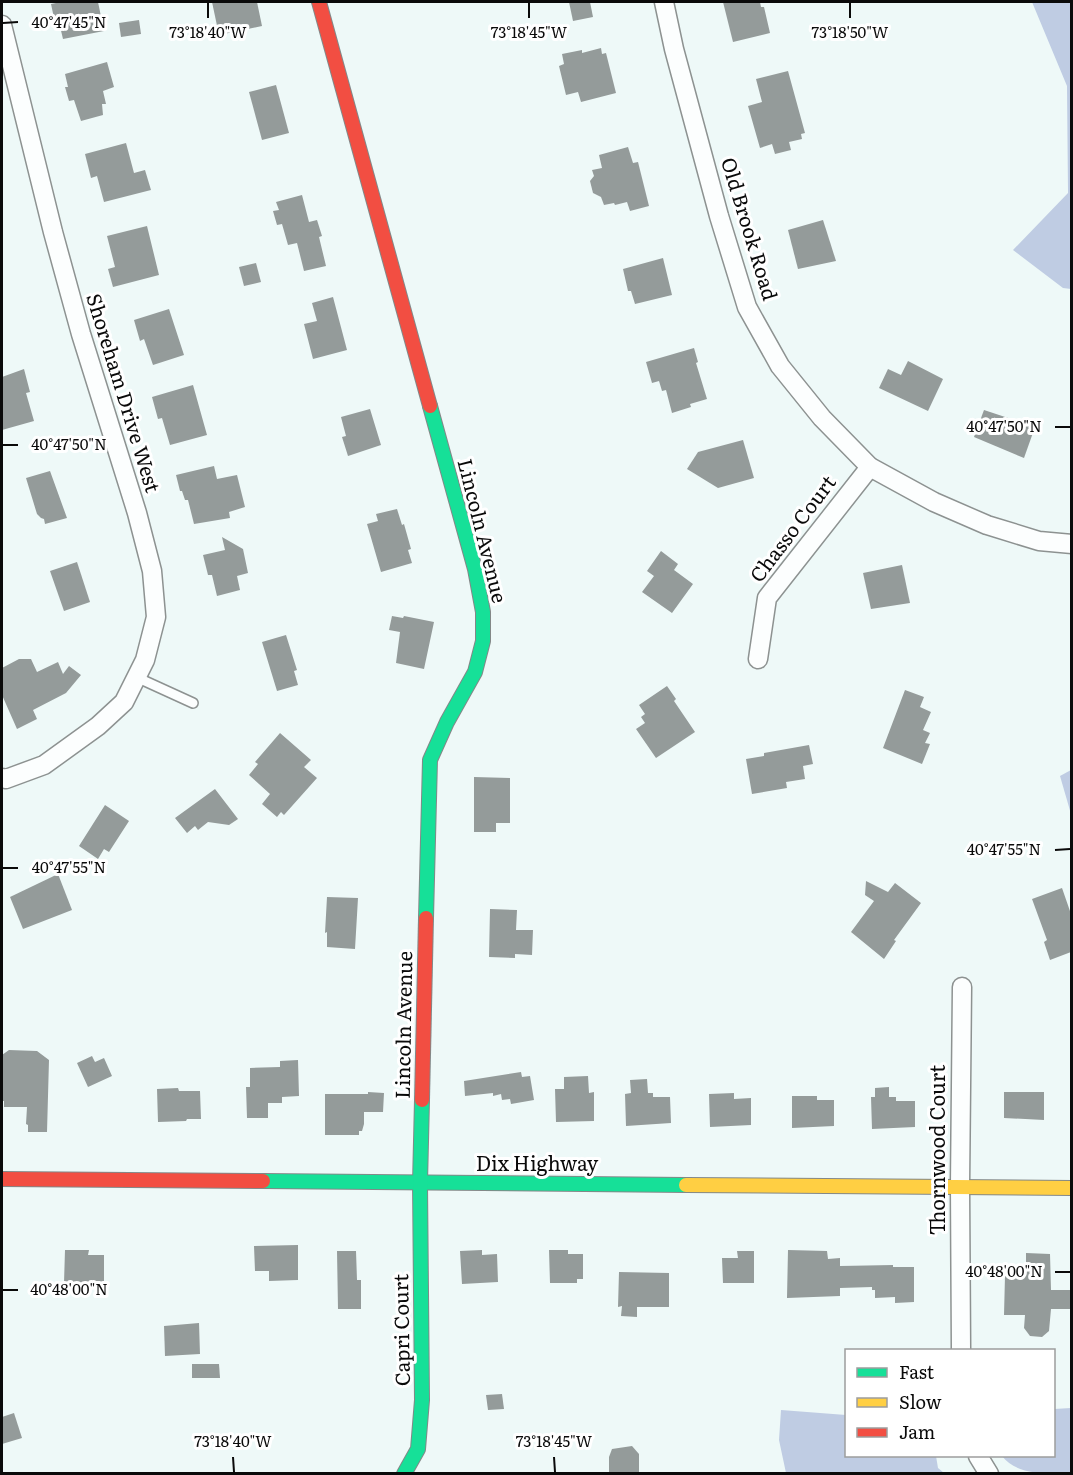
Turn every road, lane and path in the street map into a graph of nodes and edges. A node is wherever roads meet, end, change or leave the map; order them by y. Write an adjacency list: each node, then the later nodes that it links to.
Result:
1 (319, 2): 12 (street, Lincoln Avenue)
2 (664, 2): 4 (street, Old Brook Road)
3 (2, 25): 7 (street, Shoreham Drive West)
4 (870, 467): 5 (street, Old Brook Road); 6 (street, Chasso Court)
5 (1071, 543)
6 (758, 659)
7 (136, 677): 8 (lane); 9 (street, Shoreham Drive West)
8 (193, 703)
9 (4, 779)
10 (962, 987): 13 (street, Thornwood Court)
11 (2, 1179): 12 (street, Dix Highway)
12 (420, 1183): 13 (street, Dix Highway); 17 (street, Capri Court)
13 (960, 1186): 14 (street, Dix Highway); 15 (street, Thornwood Court)
14 (1071, 1188)
15 (962, 1349)
16 (979, 1457): 18 (street)
17 (404, 1473)
18 (989, 1473)

